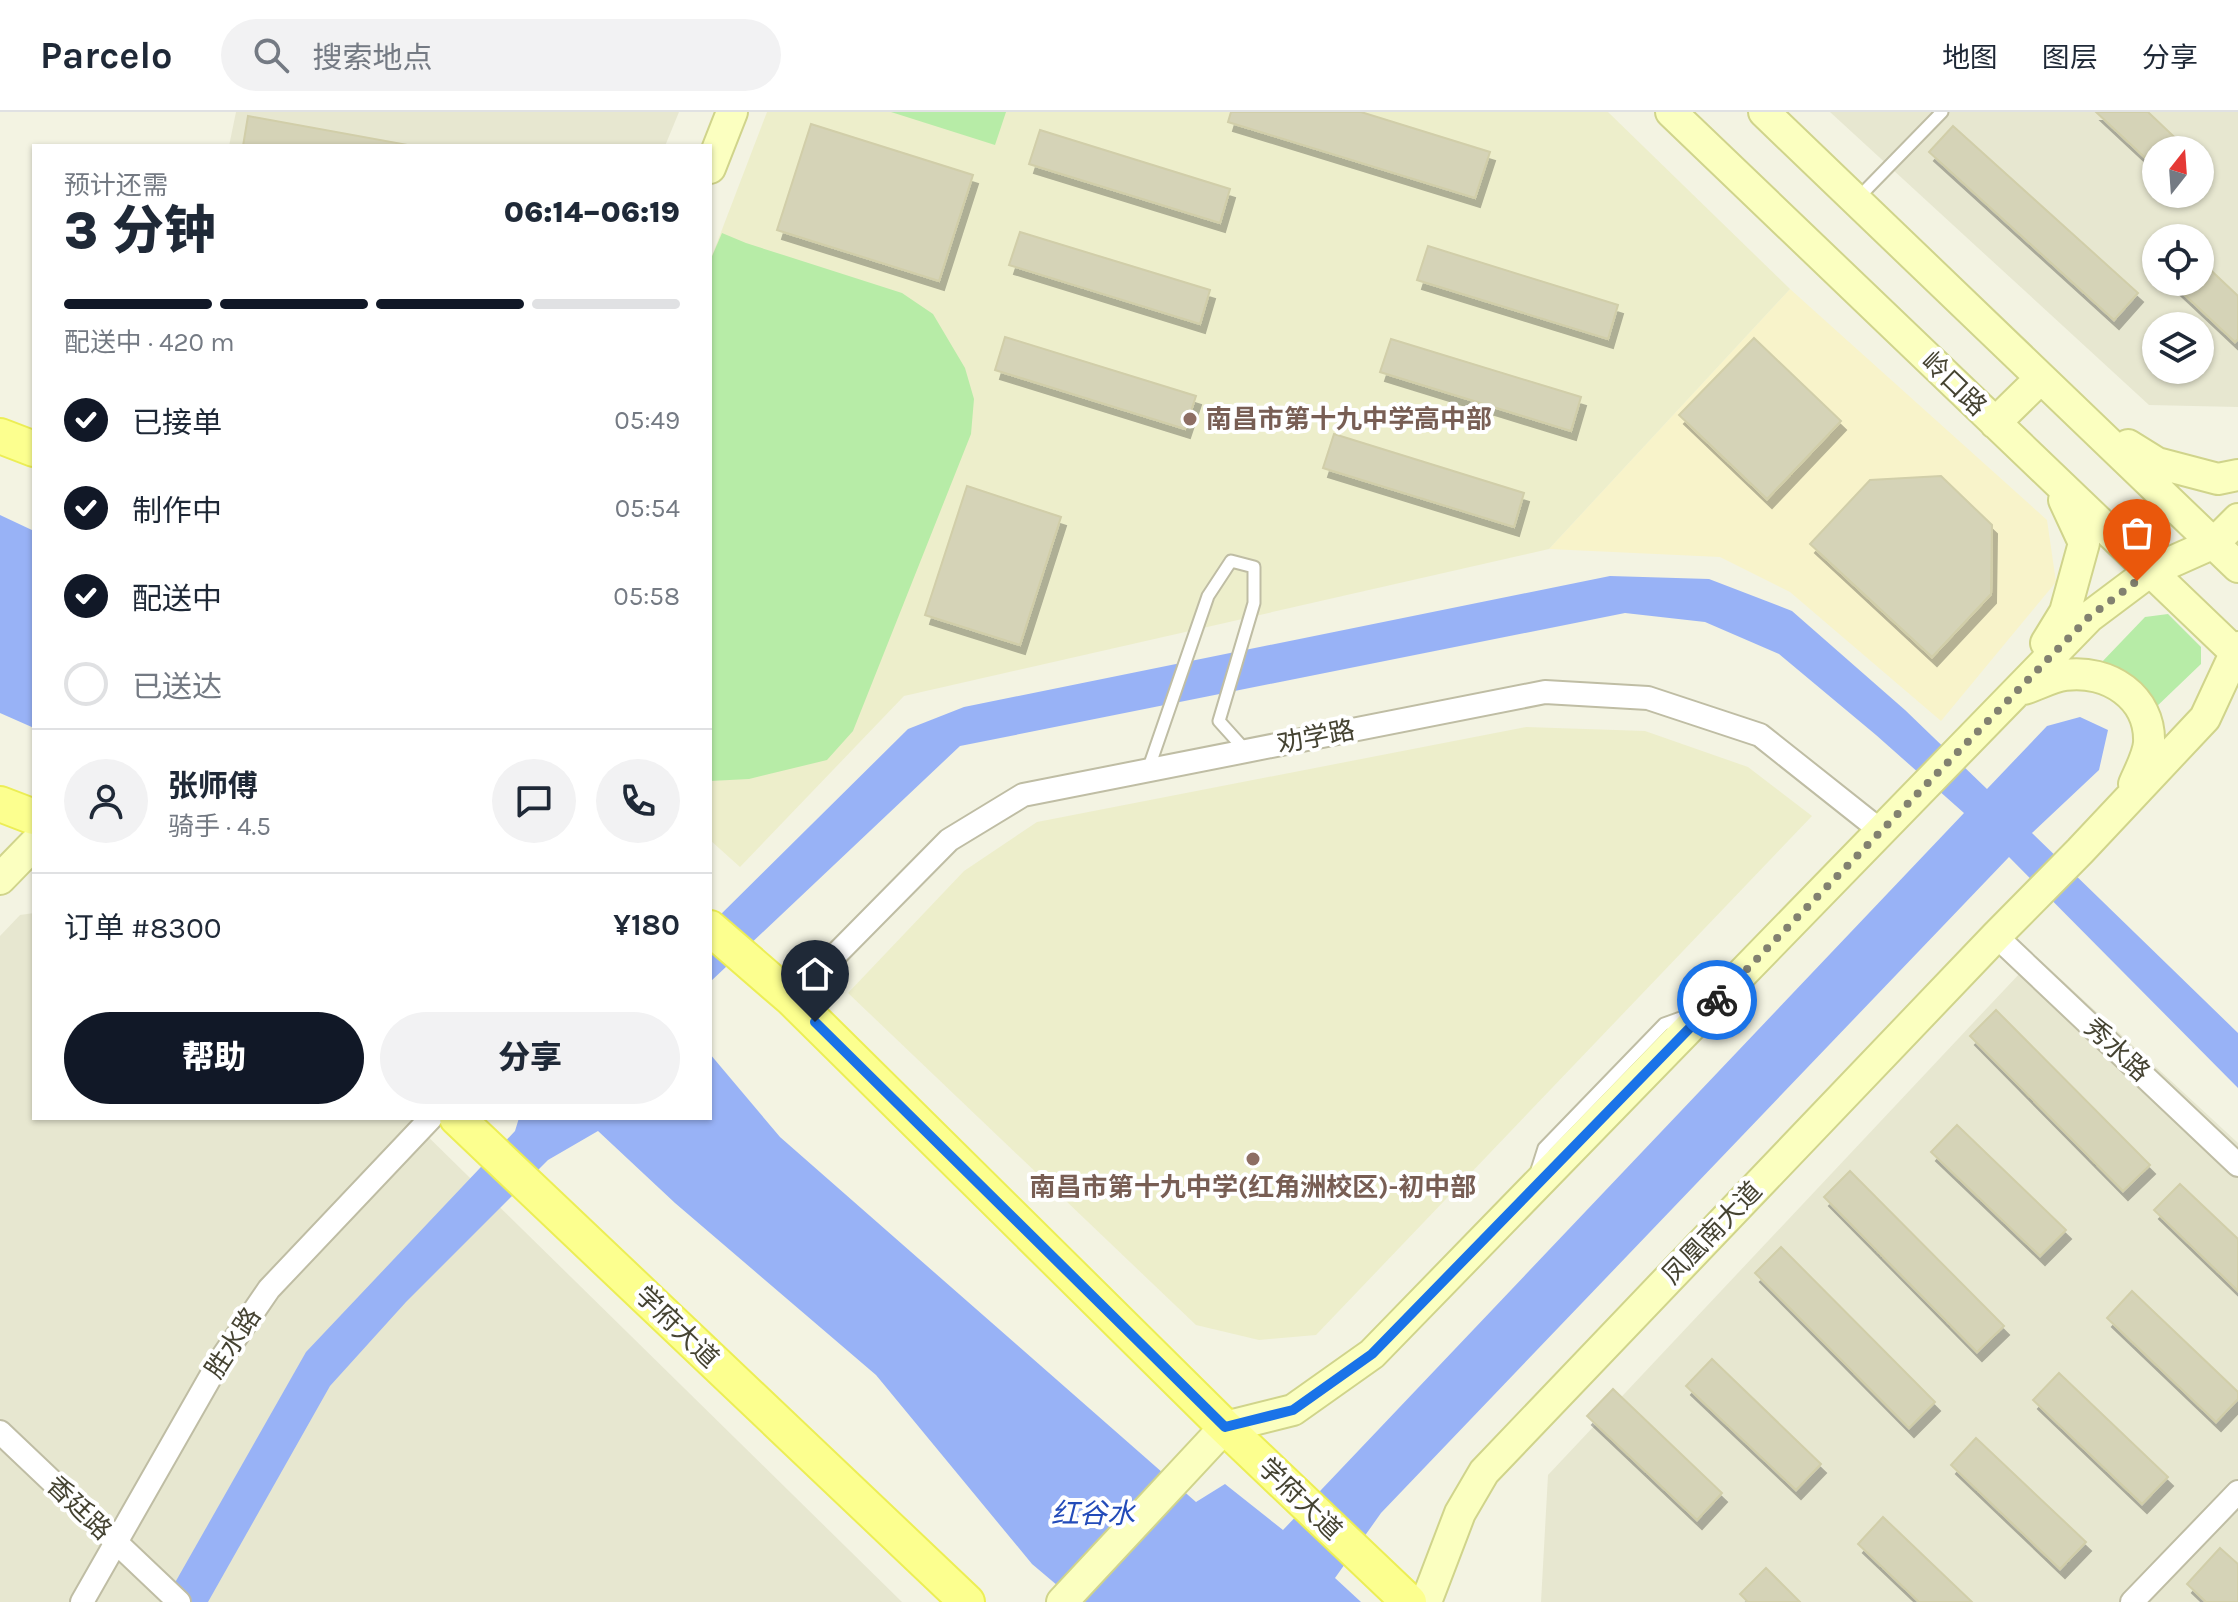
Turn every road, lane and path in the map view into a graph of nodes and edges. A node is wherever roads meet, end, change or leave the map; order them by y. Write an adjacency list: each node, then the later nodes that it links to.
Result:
1 (732, 112): 5 (main road)
2 (1671, 112): 9 (main road, 岭口路)
3 (1764, 112): 6 (main road)
4 (1942, 112): 6 (lane)
5 (712, 163)
6 (1855, 200): 7 (main road)
7 (2041, 378): 8 (main road); 9 (main road)
8 (2081, 417): 12 (main road); 15 (main road)
9 (1995, 423): 13 (main road, 岭口路)
10 (0, 436): 11 (main road)
11 (32, 448)
12 (2238, 475)
13 (2055, 481): 17 (main road, 岭口路); 19 (main road)
14 (2238, 519): 15 (main road)
15 (2214, 543): 16 (main road); 17 (main road)
16 (2238, 567)
17 (2149, 572): 18 (main road, 岭口路); 19 (main road)
18 (2237, 652): 21 (main road)
19 (2016, 692): 24 (main road); 27 (main road)
20 (2238, 709): 21 (main road)
21 (2205, 718): 24 (main road)
22 (1246, 751): 23 (street, 劝学路); 23 (lane); 27 (street, 劝学路)
23 (1150, 763): 32 (street, 劝学路)
24 (2129, 797): 31 (main road, 凤凰南大道)
25 (0, 804): 26 (main road)
26 (32, 816)
27 (1881, 831): 36 (main road)
28 (32, 846): 29 (main road)
29 (0, 879)
30 (712, 930): 32 (main road, 学府大道)
31 (1996, 936): 35 (street, 秀水路); 45 (main road, 凤凰南大道)
32 (792, 999): 36 (main road, 学府大道)
33 (429, 1120): 39 (street, 胜水路)
34 (459, 1120): 42 (main road, 学府大道)
35 (2238, 1165)
36 (1225, 1427): 43 (main road); 44 (main road, 学府大道)
37 (0, 1432): 39 (street, 香廷路)
38 (2238, 1492): 46 (street)
39 (116, 1543): 40 (street, 胜水路); 41 (street, 香廷路)
40 (82, 1602)
41 (179, 1602)
42 (967, 1602)
43 (1062, 1602)
44 (1409, 1602)
45 (1426, 1602)
46 (2132, 1602)

